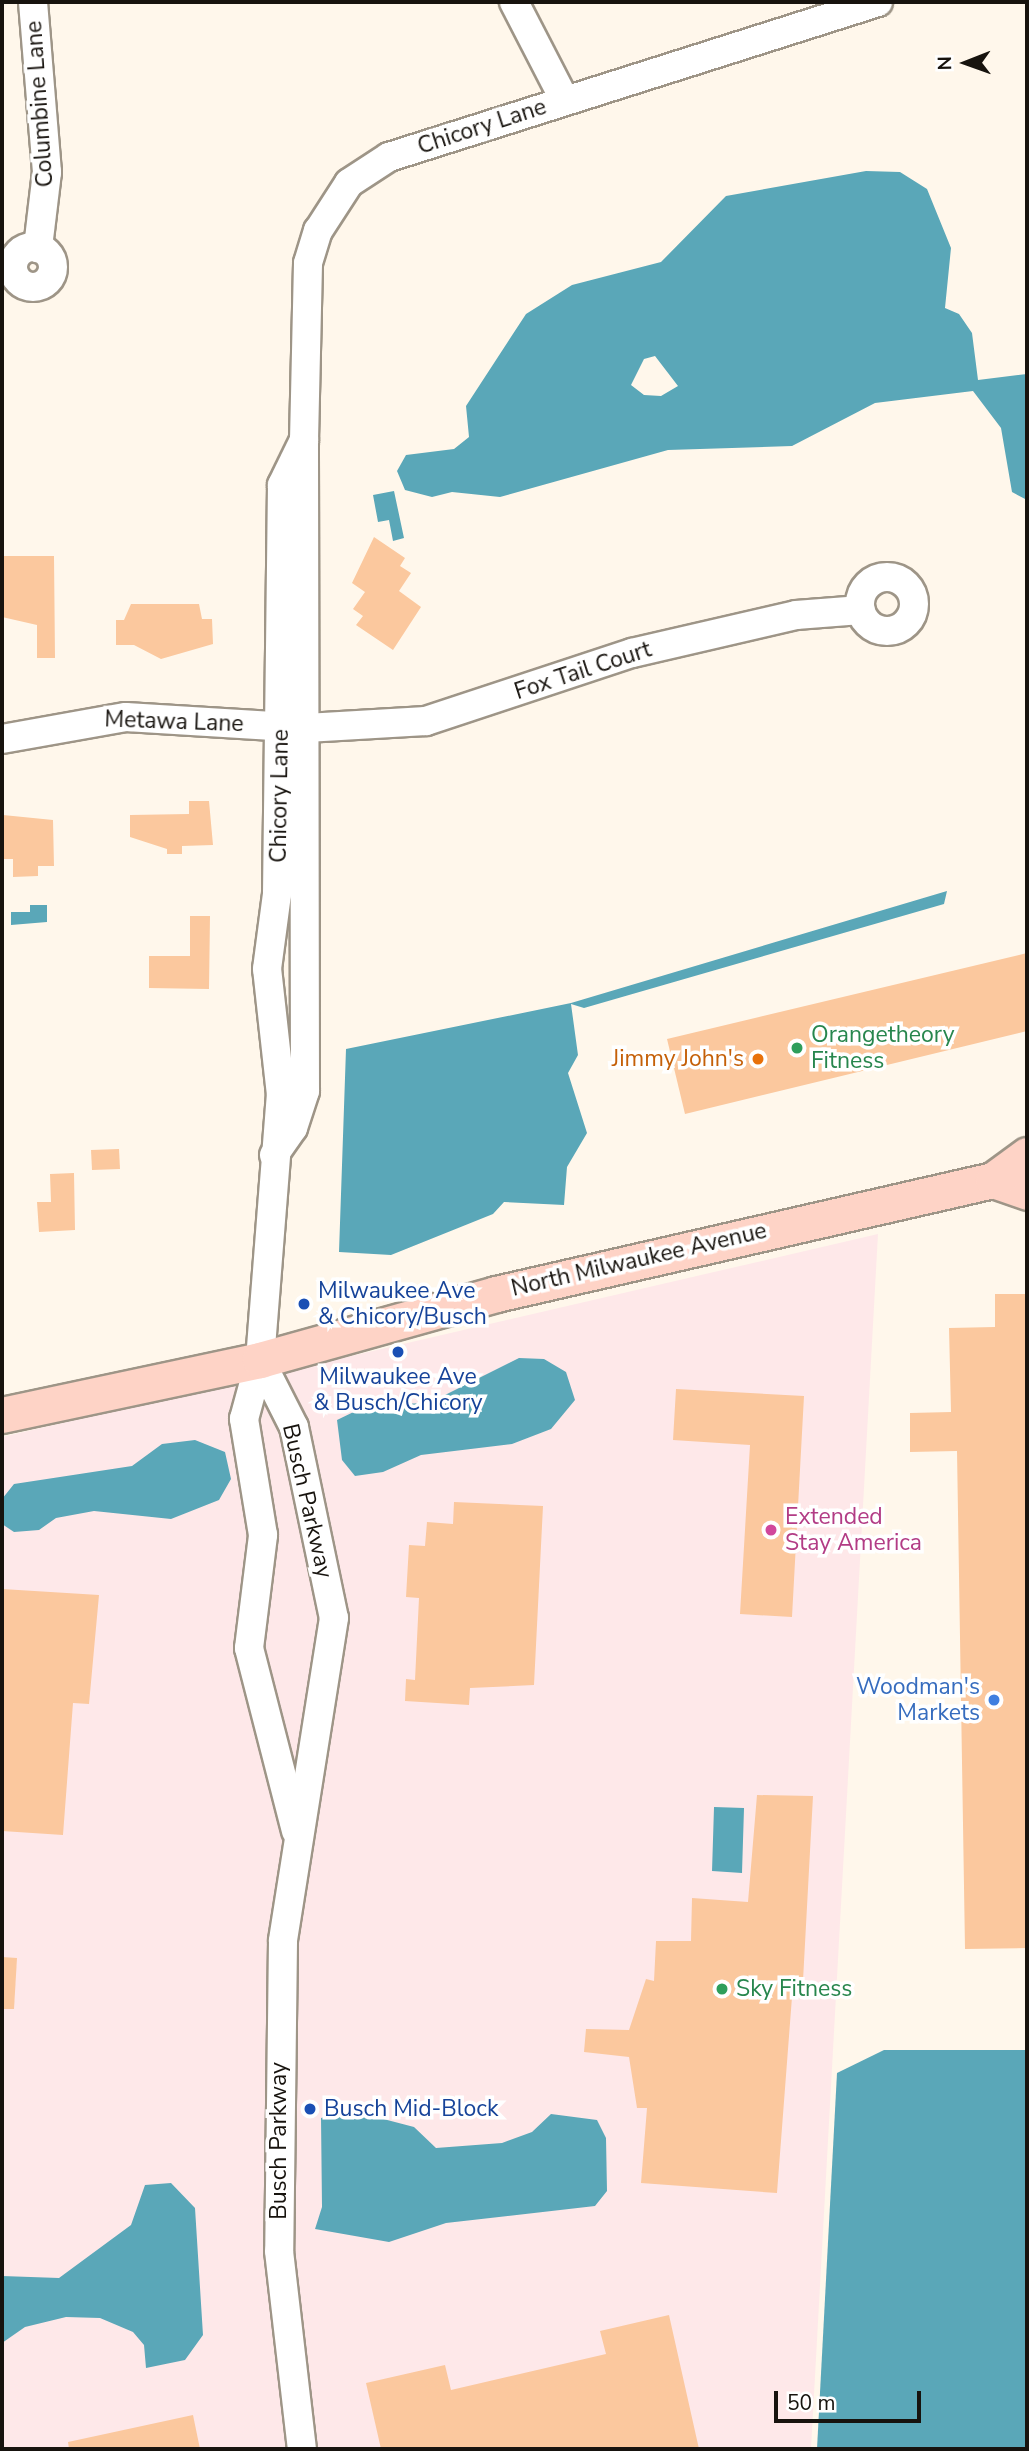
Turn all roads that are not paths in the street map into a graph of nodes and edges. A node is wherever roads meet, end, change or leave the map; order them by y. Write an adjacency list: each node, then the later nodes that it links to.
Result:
1 (33, 2): 5 (street, Columbine Lane)
2 (514, 2): 4 (street)
3 (878, 2): 4 (street, Chicory Lane)
4 (565, 101): 7 (street, Chicory Lane)
5 (38, 248)
6 (861, 610): 7 (street, Fox Tail Court)
7 (294, 727): 8 (street, Metawa Lane); 9 (street, Chicory Lane); 10 (street, Chicory Lane)
8 (2, 739)
9 (272, 1003): 10 (street); 11 (street, Chicory Lane)
10 (306, 1003): 11 (street, Chicory Lane)
11 (274, 1155): 15 (street, Chicory Lane)
12 (1027, 1155): 13 (main road, North Milwaukee Avenue)
13 (993, 1181): 14 (main road); 15 (main road, North Milwaukee Avenue)
14 (1027, 1192)
15 (260, 1360): 16 (main road, North Milwaukee Avenue); 17 (street, Busch Parkway); 17 (street, Busch Parkway)
16 (2, 1415)
17 (296, 1831): 18 (street, Busch Parkway)
18 (302, 2449)

